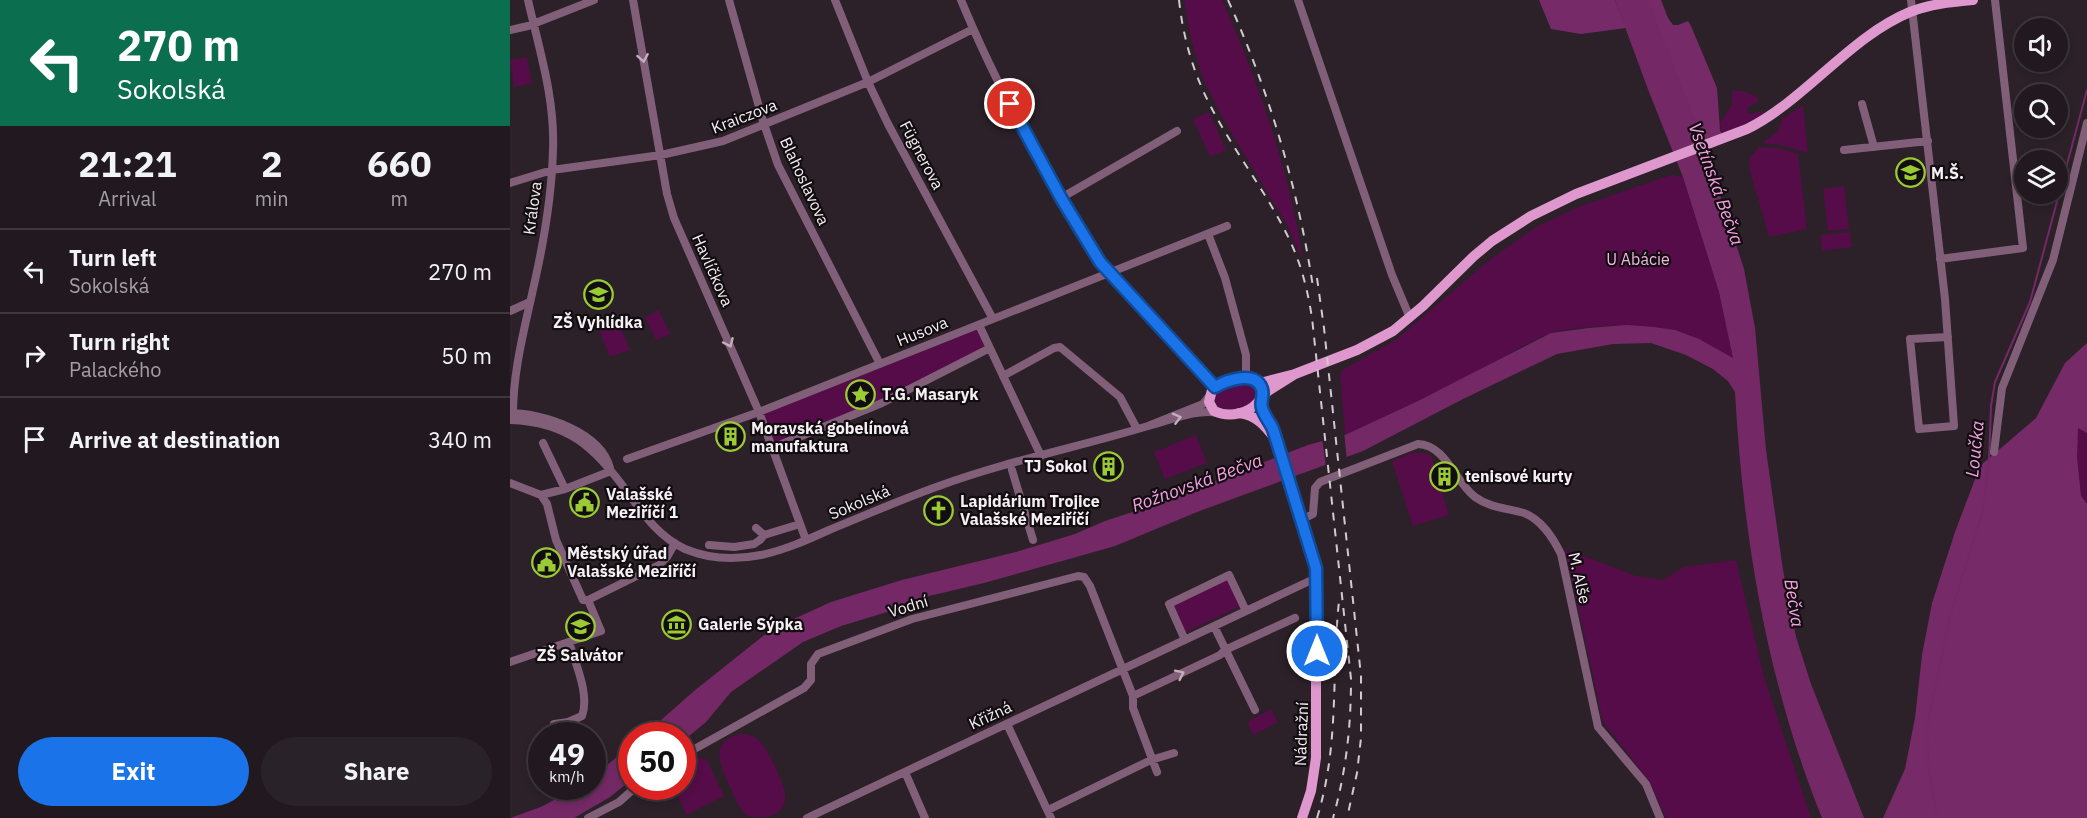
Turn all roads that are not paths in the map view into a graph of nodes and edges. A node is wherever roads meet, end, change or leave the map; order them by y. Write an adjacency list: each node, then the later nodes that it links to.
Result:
1 (528, 0): 11 (street, Králova)
2 (594, 0): 11 (street)
3 (633, 0): 22 (street, Havlíčkova, one-way to 22)
4 (729, 0): 17 (street, Blahoslavova)
5 (835, 0): 14 (street, Fügnerova)
6 (961, 0): 12 (street)
7 (1298, 0): 32 (street)
8 (1973, 0): 10 (main road)
9 (1995, 0): 28 (street)
10 (1912, 6): 19 (street); 32 (main road)
11 (534, 24): 13 (street); 23 (street, Králova)
12 (973, 29): 14 (street, Kraiczova); 25 (street)
13 (510, 30)
14 (868, 82): 17 (street, Kraiczova); 33 (street, Fügnerova)
15 (1862, 104): 20 (street)
16 (2087, 123): 53 (street)
17 (764, 124): 22 (street, Kraiczova); 37 (street, Blahoslavova)
18 (1177, 131): 25 (street)
19 (1928, 141): 20 (street); 28 (street)
20 (1874, 147): 21 (street)
21 (1844, 150)
22 (661, 155): 23 (street, Kraiczova); 43 (street, Havlíčkova, one-way to 43)
23 (552, 170): 24 (street, Kraiczova); 30 (street, Králova)
24 (510, 183)
25 (1061, 198): 29 (street)
26 (1227, 226): 27 (street, Husova)
27 (1208, 234): 29 (street, Husova); 40 (street)
28 (1940, 259): 35 (street)
29 (1108, 273): 33 (street, Husova); 41 (street)
30 (530, 302): 31 (street); 46 (street, Králova)
31 (510, 311)
32 (1410, 318): 38 (main road, Sokolská)
33 (993, 319): 34 (street, Husova)
34 (979, 325): 36 (street); 37 (street, Husova)
35 (1948, 337): 35 (street)
36 (990, 348): 39 (street); 52 (street)
37 (880, 364): 43 (street, Husova)
38 (1295, 374): 40 (main road, Sokolská); 42 (main road, Sokolská)
39 (1003, 376): 49 (street); 54 (street)
40 (1251, 380): 41 (main road, Sokolská); 42 (main road)
41 (1213, 391): 44 (main road); 47 (street, Sokolská)
42 (1261, 399): 45 (main road, Sokolská); 51 (main road, Nádražní)
43 (759, 412): 52 (street, Havlíčkova); 55 (street, Husova)
44 (1218, 413): 45 (main road, Sokolská); 47 (street, Sokolská, one-way to 44)
45 (1239, 413): 51 (main road, Nádražní)
46 (511, 416): 48 (street, Sokolská); 57 (street, Sokolská)
47 (1148, 426): 49 (street, Sokolská)
48 (553, 427): 57 (street, Sokolská); 58 (street)
49 (1137, 429): 54 (street, Sokolská)
50 (543, 443): 60 (street)
51 (1277, 443): 62 (main road, Nádražní)
52 (772, 448): 63 (street, Havlíčkova)
53 (1994, 452)
54 (1041, 456): 66 (street, Sokolská)
55 (627, 459)
56 (1012, 470): 67 (street)
57 (611, 471): 58 (street); 68 (street, Sokolská)
58 (593, 479): 60 (street)
59 (510, 483): 61 (street)
60 (565, 489): 61 (street)
61 (542, 495): 71 (street)
62 (1301, 520): 70 (main road, Nádražní); 95 (street, M. Alše)
63 (800, 524): 65 (street); 66 (street, Havlíčkova)
64 (756, 528): 65 (street)
65 (764, 535): 69 (street)
66 (806, 540): 68 (street, Sokolská)
67 (1033, 540)
68 (675, 543): 71 (street)
69 (709, 545)
70 (1316, 578): 72 (street, Křižná); 94 (main road, Nádražní)
71 (588, 600): 76 (street)
72 (1245, 611): 74 (street, Křižná); 75 (street)
73 (1295, 618): 77 (street)
74 (1214, 626): 75 (street, Křižná); 77 (street)
75 (1185, 640): 79 (street, Křižná)
76 (569, 642): 78 (street); 82 (street)
77 (1225, 650): 80 (street, one-way to 77); 81 (street)
78 (510, 662)
79 (1122, 670): 80 (street, Vodní); 83 (street, Křižná); 84 (street, Vodní)
80 (1133, 696): 86 (street, Vodní)
81 (1255, 710)
82 (568, 722)
83 (1007, 724): 87 (street, Křižná); 90 (street)
84 (696, 748)
85 (1174, 753): 86 (street)
86 (1151, 760): 88 (street, Vodní); 90 (street)
87 (905, 772): 92 (street, Křižná); 93 (street)
88 (1157, 772)
89 (621, 800): 91 (street)
90 (1049, 814)
91 (588, 818)
92 (807, 818)
93 (925, 818)
94 (1302, 818)
95 (1660, 818)

